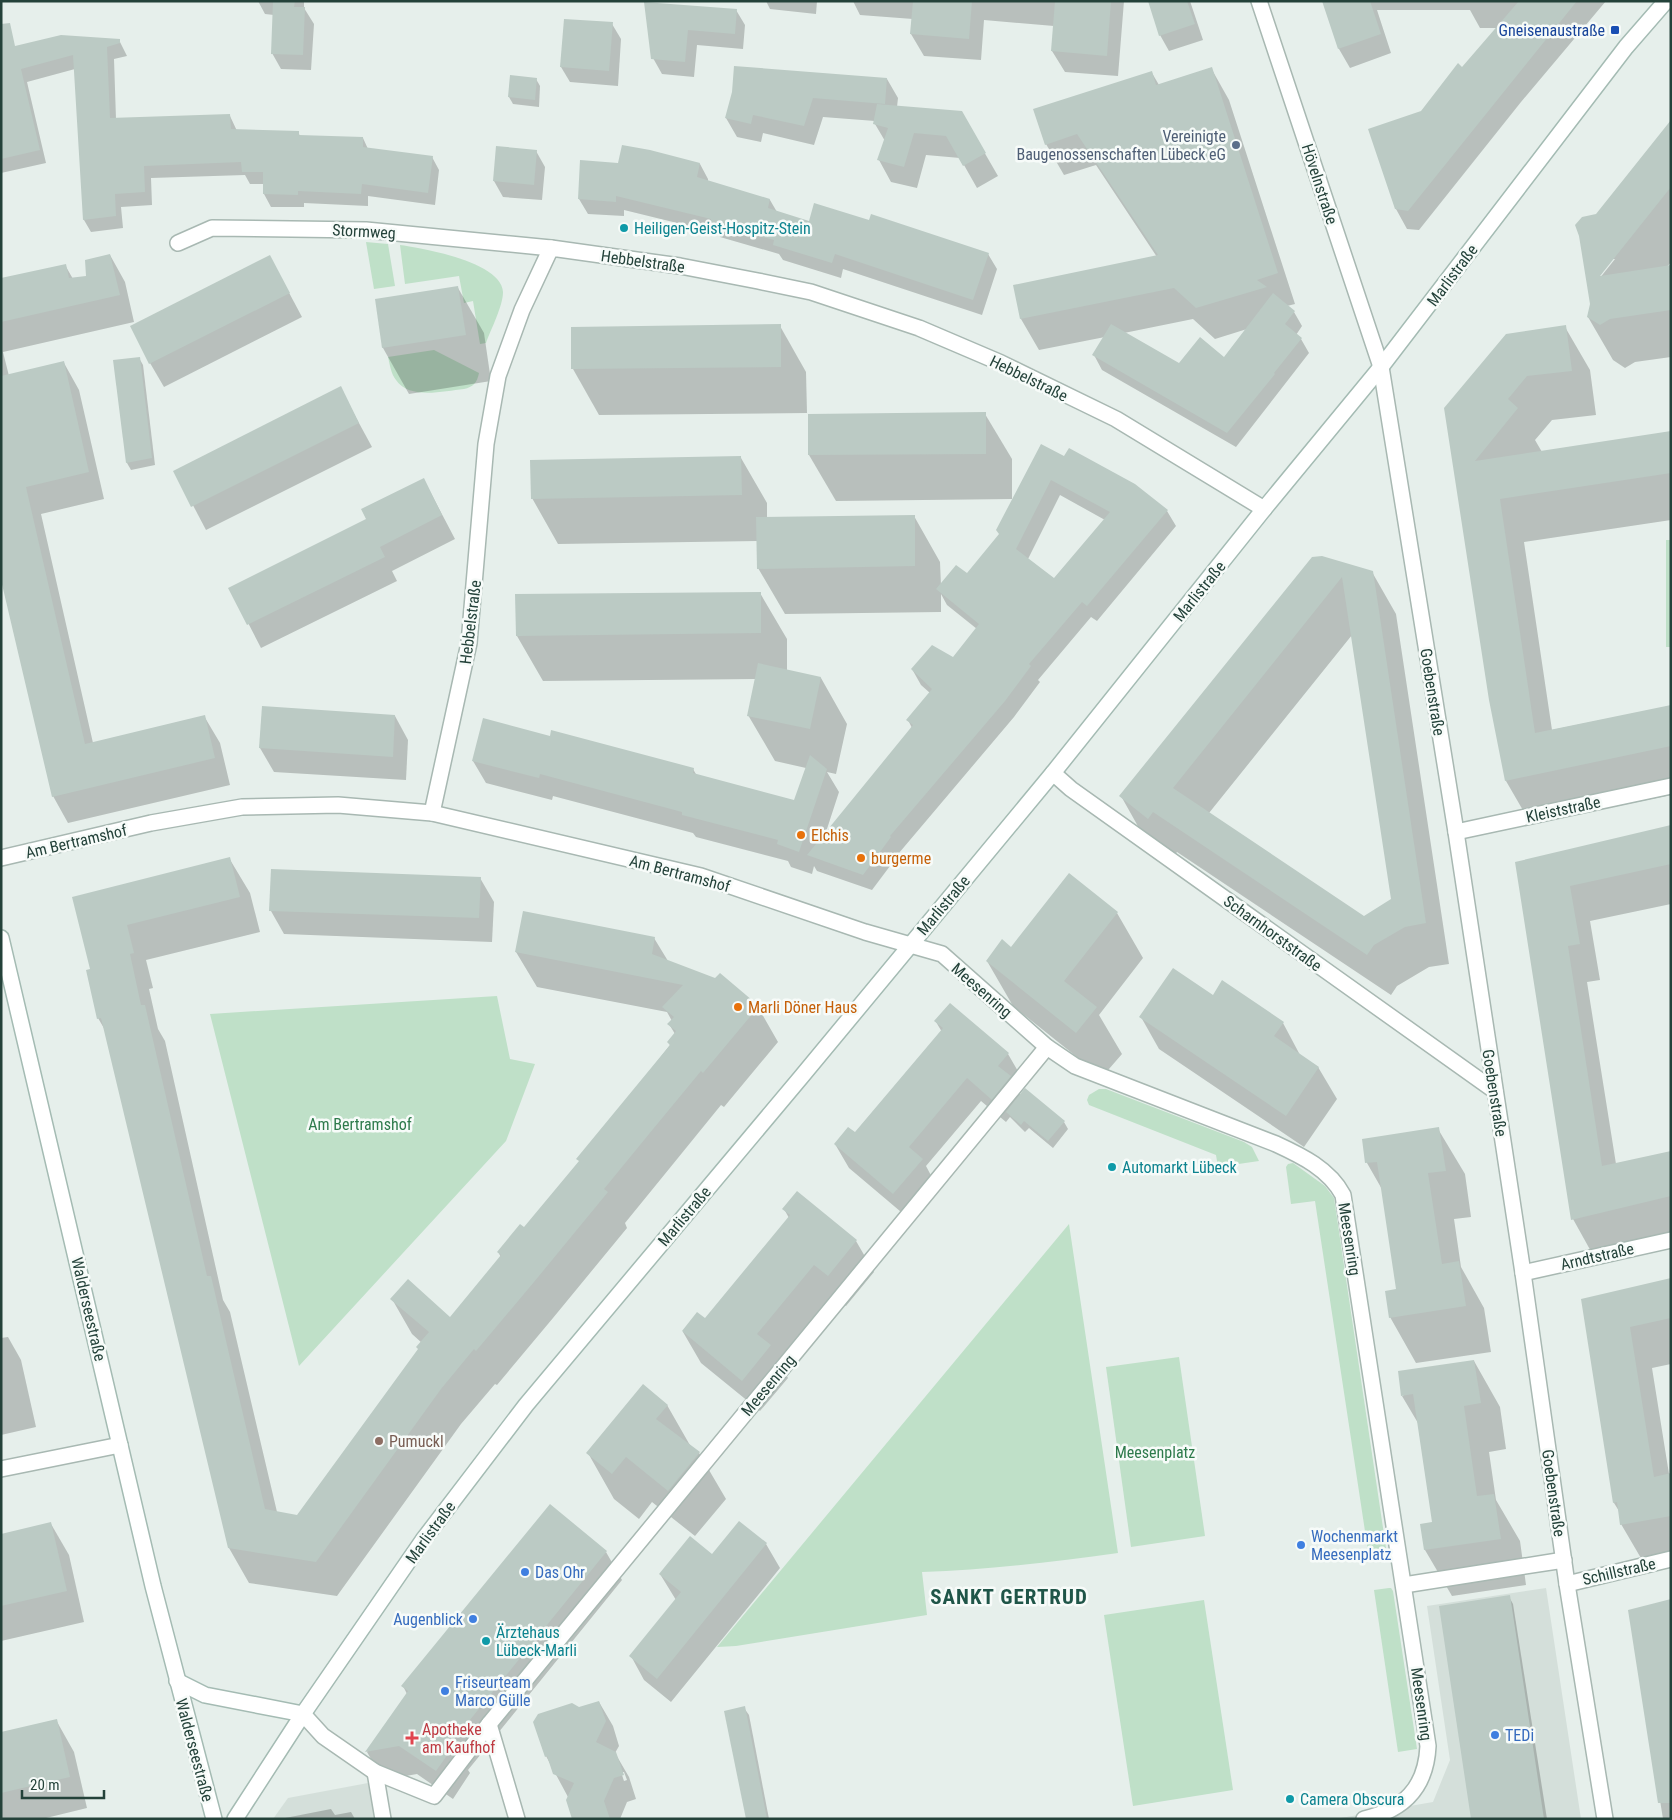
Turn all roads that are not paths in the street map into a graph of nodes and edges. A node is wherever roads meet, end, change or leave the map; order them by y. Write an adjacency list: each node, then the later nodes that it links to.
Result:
1 (1259, 1): 5 (street, Hövelnstraße)
2 (1666, 1): 5 (street, Marlistraße)
3 (178, 243): 4 (street, Stormweg)
4 (551, 248): 6 (street, Hebbelstraße); 9 (street, Hebbelstraße)
5 (1381, 367): 6 (street, Marlistraße); 10 (street, Goebenstraße)
6 (1264, 509): 7 (street, Marlistraße)
7 (1053, 773): 13 (street, Marlistraße); 15 (street, Scharnhorststraße)
8 (1671, 786): 10 (street, Kleiststraße)
9 (432, 813): 11 (street, Am Bertramshof); 13 (street, Am Bertramshof)
10 (1456, 832): 15 (street, Goebenstraße)
11 (1, 858)
12 (1, 938): 18 (street, Walderseestraße)
13 (910, 945): 14 (street, Meesenring); 25 (street, Marlistraße)
14 (1048, 1046): 23 (street, Meesenring); 26 (street, Meesenring)
15 (1494, 1091): 17 (street, Goebenstraße)
16 (1671, 1240): 17 (street, Arndtstraße)
17 (1523, 1273): 21 (street, Goebenstraße)
18 (120, 1445): 19 (street); 24 (street, Walderseestraße)
19 (1, 1469)
20 (1671, 1559): 22 (street, Schillstraße)
21 (1564, 1560): 22 (street, Goebenstraße); 23 (street)
22 (1567, 1584): 33 (street, Goebenstraße)
23 (1404, 1585): 32 (street, Meesenring)
24 (177, 1681): 25 (street, Walderseestraße); 28 (street, Walderseestraße)
25 (303, 1714): 27 (street, Meesenring); 29 (street, Marlistraße)
26 (489, 1724): 27 (street, Meesenring); 31 (street)
27 (375, 1772): 30 (street)
28 (214, 1819)
29 (235, 1819)
30 (383, 1819)
31 (516, 1819)
32 (1364, 1819)
33 (1605, 1819)

